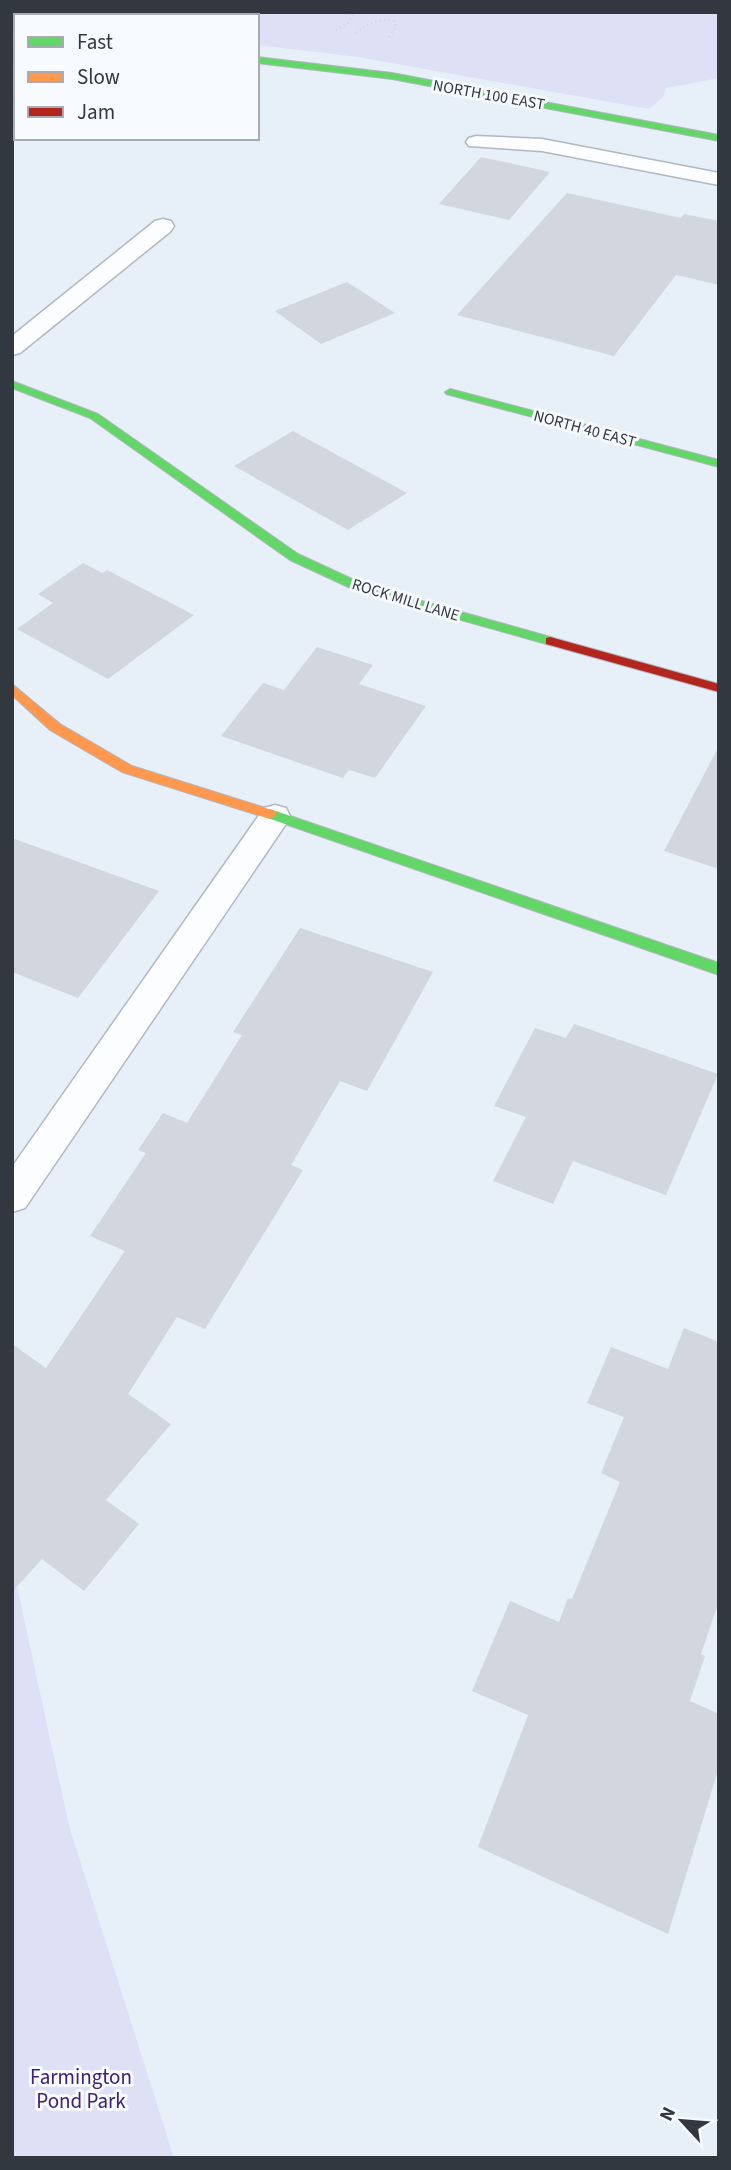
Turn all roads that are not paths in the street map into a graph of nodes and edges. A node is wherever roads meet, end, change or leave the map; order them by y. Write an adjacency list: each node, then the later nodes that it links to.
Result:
1 (259, 60): 2 (street, NORTH 100 EAST)
2 (719, 138)
3 (476, 142): 4 (lane)
4 (719, 179)
5 (163, 226): 6 (lane)
6 (12, 348)
7 (12, 384): 11 (street, ROCK MILL LANE)
8 (450, 392): 9 (street, NORTH 40 EAST)
9 (719, 464)
10 (12, 688): 12 (street)
11 (719, 688)
12 (275, 816): 13 (street); 14 (lane)
13 (719, 969)
14 (12, 1197)

